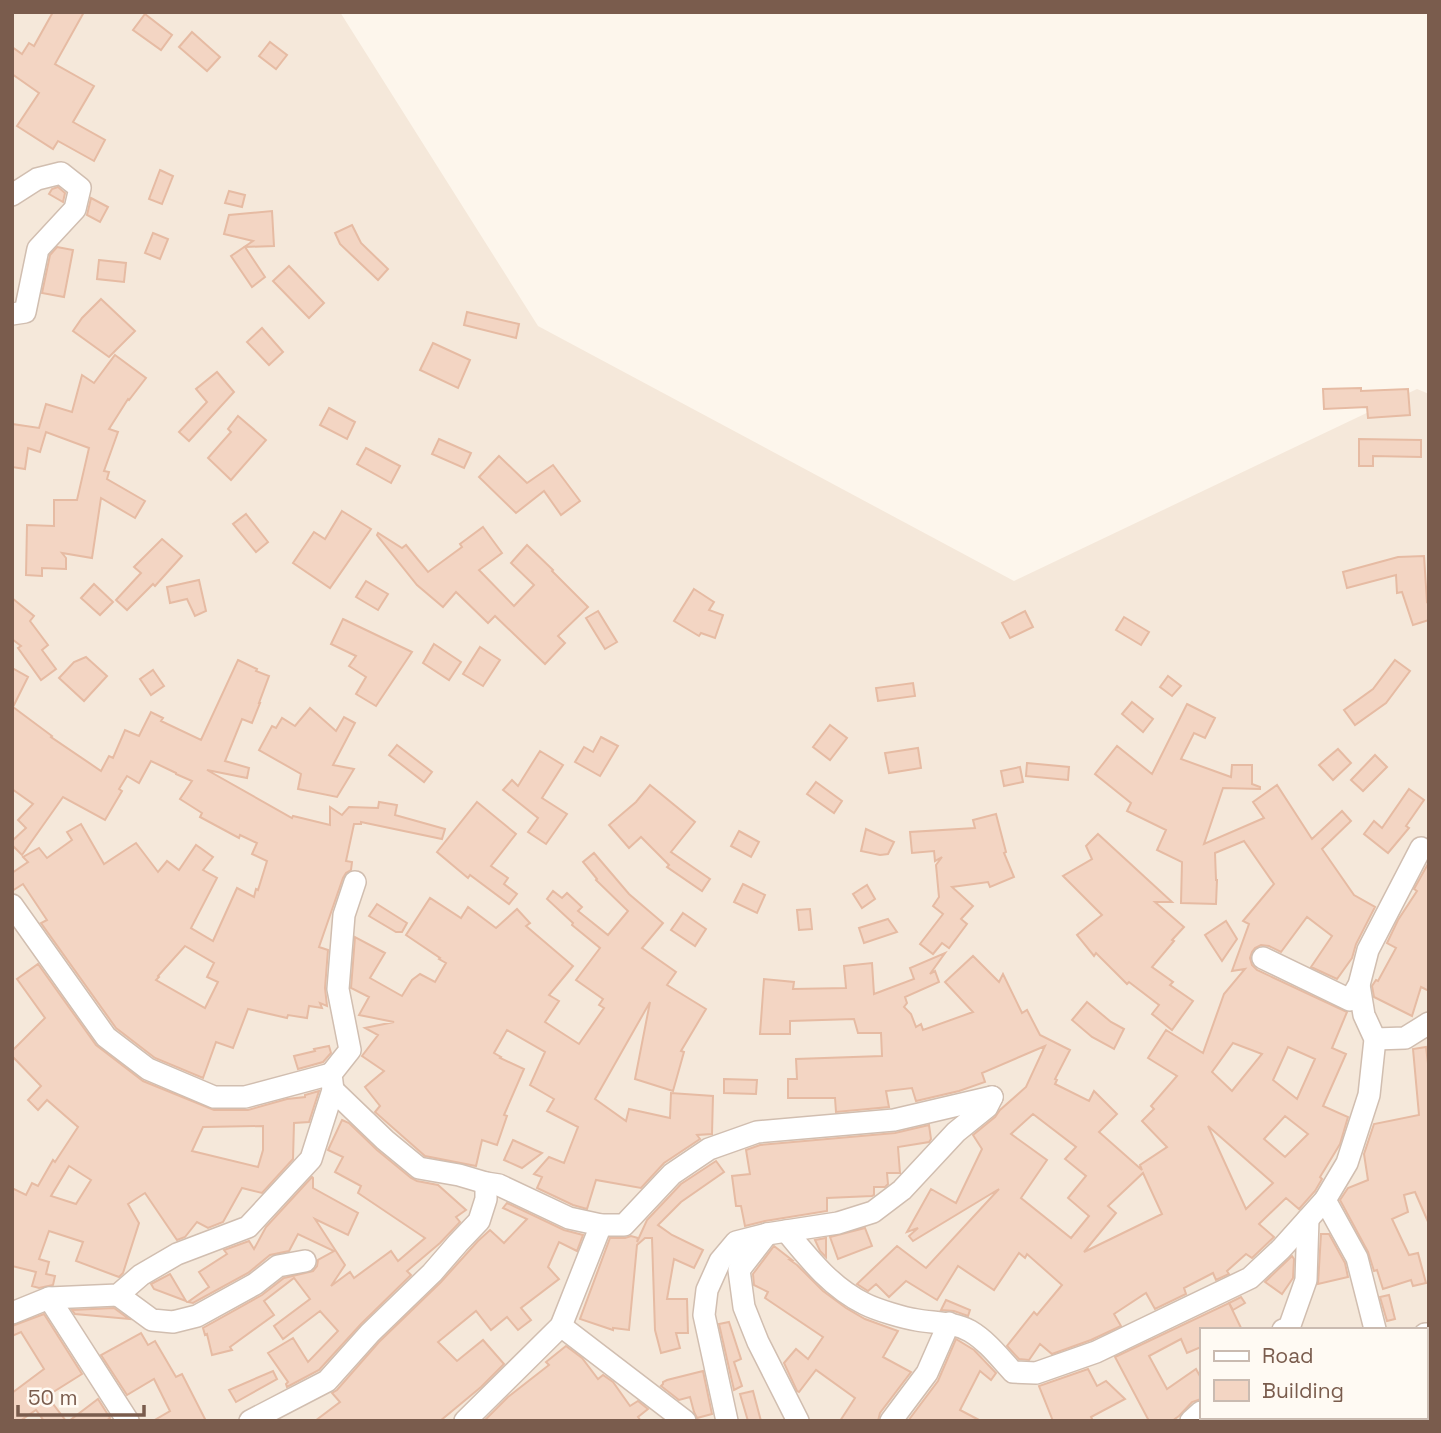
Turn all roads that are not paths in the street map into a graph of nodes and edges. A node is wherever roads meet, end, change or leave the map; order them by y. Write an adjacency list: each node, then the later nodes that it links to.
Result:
1 (12, 195): 2 (street)
2 (12, 314)
3 (1421, 848): 7 (street)
4 (355, 882): 10 (street)
5 (12, 905): 10 (street)
6 (1263, 958): 7 (street)
7 (1359, 985): 9 (street)
8 (1429, 1023): 9 (street)
9 (1375, 1039): 12 (street)
10 (332, 1082): 11 (street); 17 (street)
11 (486, 1183): 14 (street); 25 (street)
12 (1325, 1199): 13 (street); 23 (street)
13 (1308, 1219): 20 (street); 22 (street)
14 (601, 1225): 15 (street); 21 (street)
15 (776, 1232): 20 (street); 28 (street); 29 (street)
16 (305, 1261): 17 (street)
17 (118, 1295): 18 (street)
18 (49, 1298): 19 (street); 24 (street)
19 (12, 1313)
20 (949, 1323): 30 (street)
21 (561, 1326): 26 (street); 27 (street)
22 (1290, 1328)
23 (1374, 1328)
24 (128, 1421)
25 (250, 1421)
26 (465, 1421)
27 (685, 1421)
28 (727, 1421)
29 (799, 1421)
30 (891, 1421)

